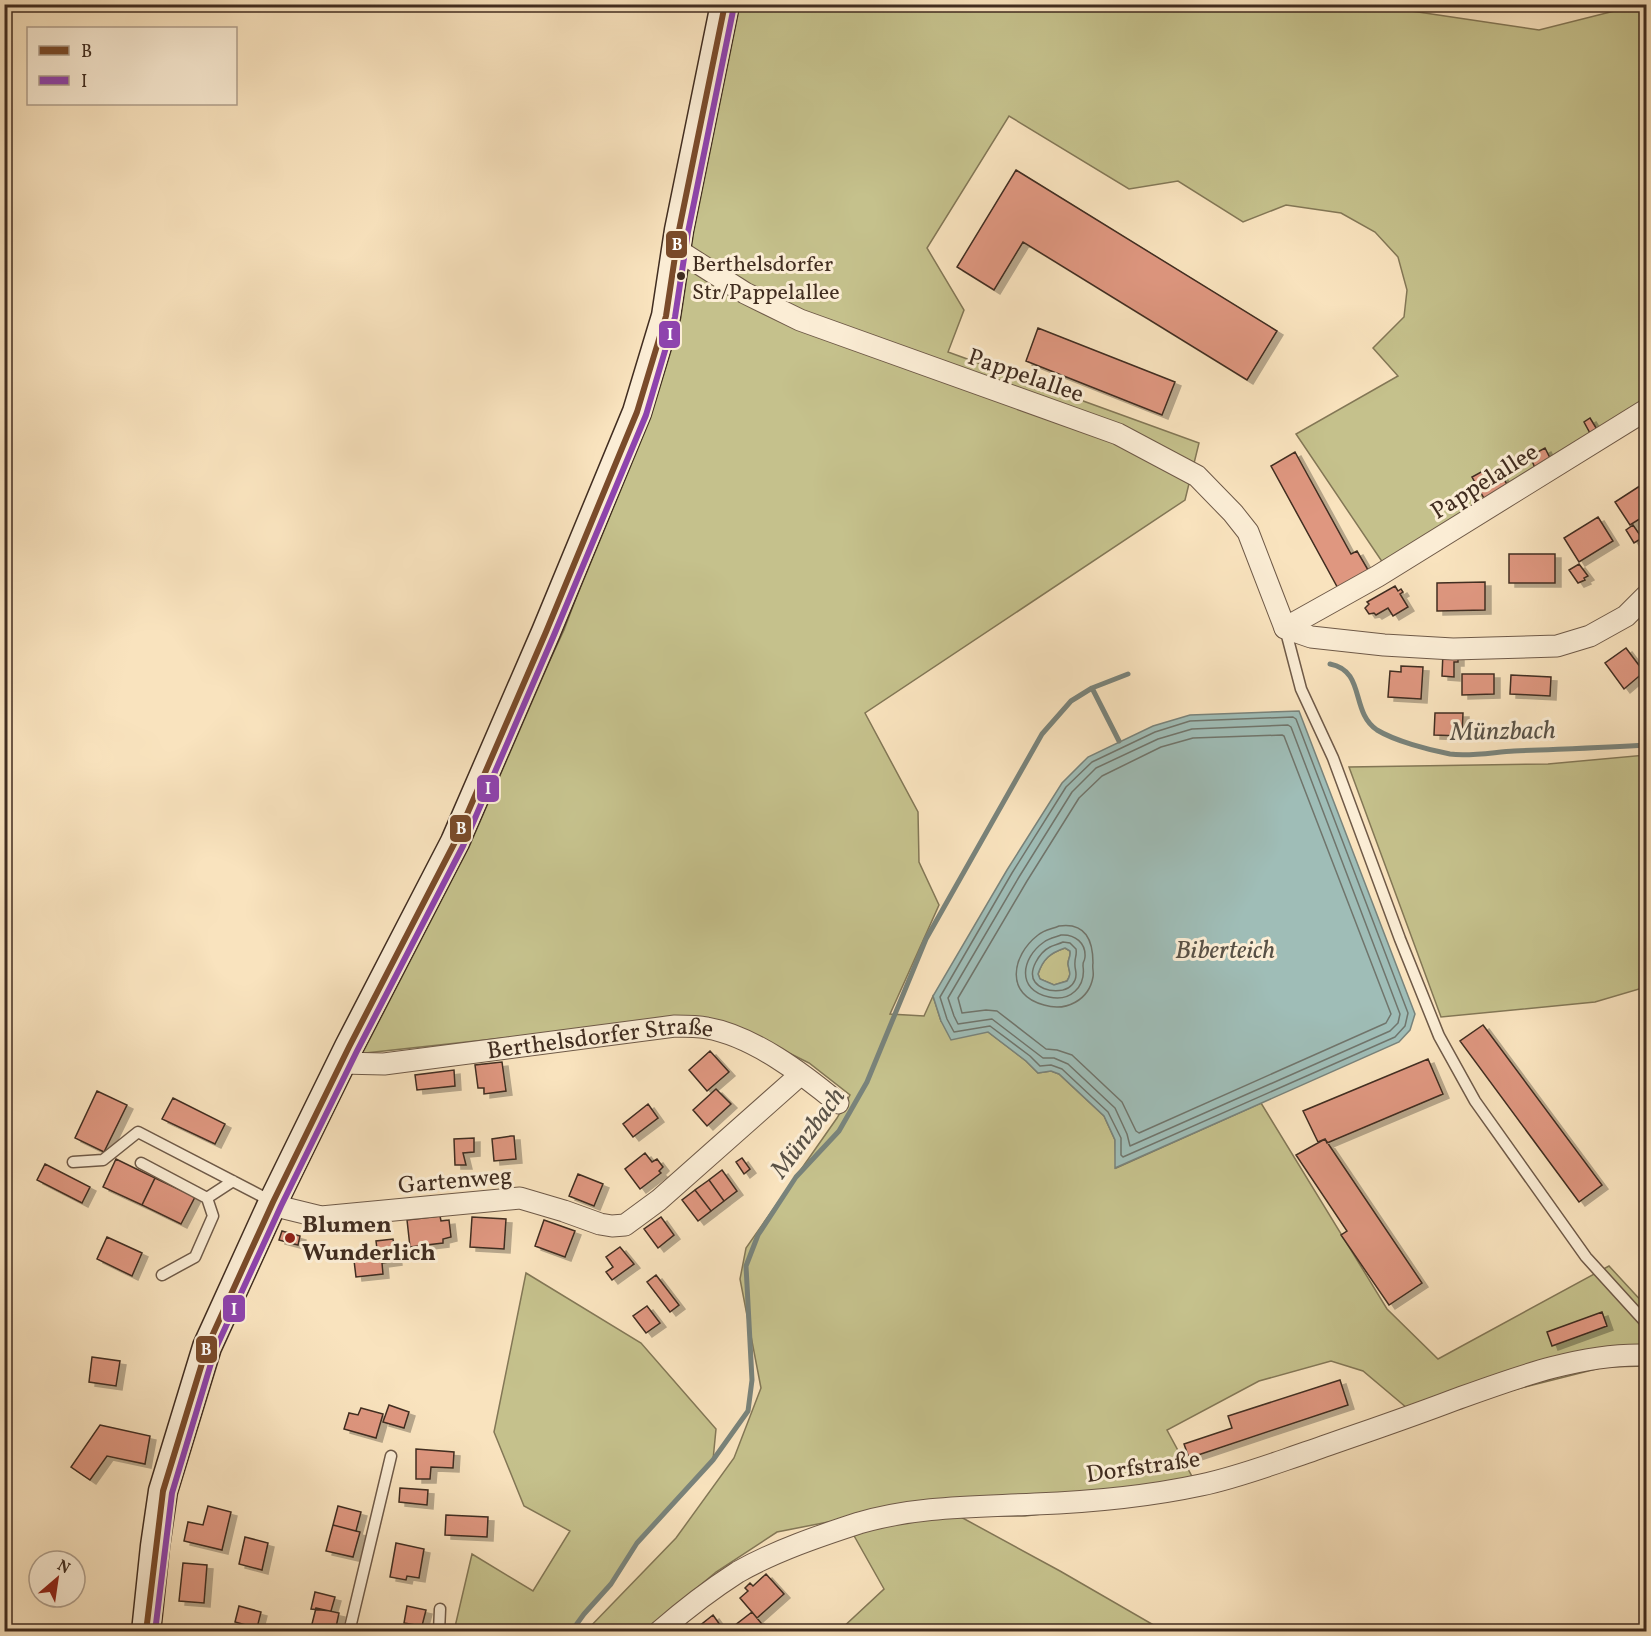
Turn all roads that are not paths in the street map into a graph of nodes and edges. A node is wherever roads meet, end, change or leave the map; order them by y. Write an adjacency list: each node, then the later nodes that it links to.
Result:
1 (725, 4): 2 (street)
2 (676, 249): 5 (street, Pappelallee); 6 (street)
3 (1647, 410): 5 (street, Pappelallee)
4 (1647, 596): 5 (street)
5 (1285, 628): 15 (lane)
6 (341, 1063): 7 (street, Berthelsdorfer Straße); 13 (street)
7 (800, 1075): 8 (street, Berthelsdorfer Straße); 13 (street, Gartenweg)
8 (838, 1103)
9 (73, 1162): 11 (lane)
10 (141, 1163): 12 (lane)
11 (233, 1181): 12 (lane); 13 (lane)
12 (207, 1198): 14 (lane)
13 (273, 1204): 19 (street)
14 (162, 1275)
15 (1647, 1323)
16 (1647, 1355): 22 (street, Dorfstraße)
17 (391, 1456): 20 (lane)
18 (440, 1609): 21 (lane)
19 (146, 1632)
20 (349, 1632)
21 (439, 1632)
22 (659, 1632)

